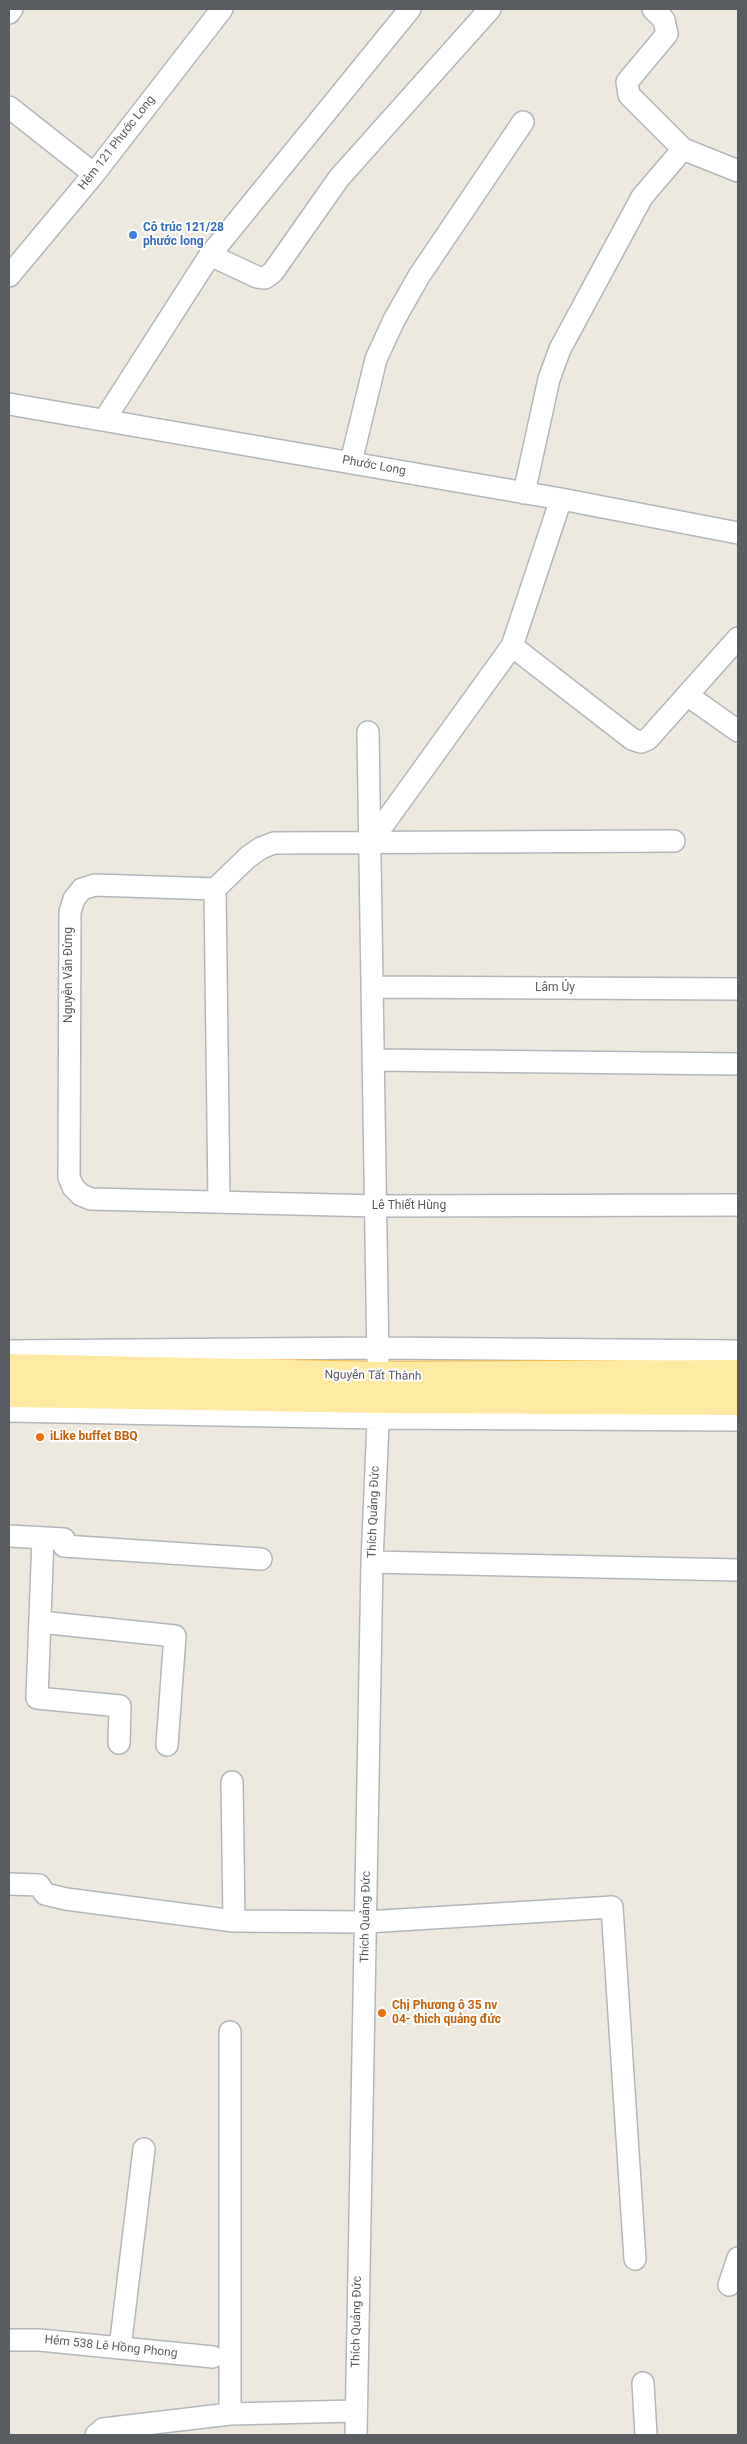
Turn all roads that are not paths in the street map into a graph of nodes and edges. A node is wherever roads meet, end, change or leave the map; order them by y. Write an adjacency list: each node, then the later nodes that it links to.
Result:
1 (12, 9): 6 (street)
2 (222, 9): 11 (street, Hẻm 121 Phước Long)
3 (410, 9): 12 (street)
4 (490, 9): 12 (street)
5 (653, 9): 9 (street)
6 (9, 13)
7 (9, 107): 11 (street)
8 (523, 122): 16 (street)
9 (684, 149): 10 (street); 17 (street)
10 (738, 171)
11 (94, 174): 13 (street, Hẻm 121 Phước Long)
12 (210, 256): 15 (street)
13 (9, 276)
14 (9, 404): 15 (street, Phước Long)
15 (105, 419): 16 (street, Phước Long)
16 (351, 462): 17 (street, Phước Long)
17 (524, 493): 18 (street, Phước Long)
18 (561, 499): 19 (street, Phước Long); 21 (street)
19 (738, 533)
20 (738, 638): 22 (street)
21 (512, 646): 22 (street); 26 (street)
22 (687, 695): 23 (street)
23 (738, 730)
24 (368, 732): 26 (street, Thích Quảng Đức)
25 (674, 841): 26 (street)
26 (370, 843): 27 (street); 28 (street, Thích Quảng Đức)
27 (214, 889): 32 (street, Nguyễn Văn Đừng); 33 (street)
28 (372, 987): 29 (street, Lâm Úy); 30 (street, Thích Quảng Đức)
29 (738, 989)
30 (374, 1060): 31 (street); 35 (street, Thích Quảng Đức)
31 (738, 1064)
32 (81, 1195): 33 (street, Lê Thiết Hùng)
33 (219, 1201): 35 (street, Lê Thiết Hùng)
34 (738, 1205): 35 (street, Lê Thiết Hùng)
35 (376, 1206): 36 (street, Thích Quảng Đức)
36 (378, 1348): 37 (street); 38 (street); 42 (street, Thích Quảng Đức)
37 (9, 1351)
38 (738, 1351)
39 (9, 1368): 42 (main road, Nguyễn Tất Thành)
40 (738, 1374): 42 (main road, Nguyễn Tất Thành)
41 (9, 1393): 42 (main road, Nguyễn Tất Thành)
42 (378, 1398): 43 (main road, Nguyễn Tất Thành); 44 (street, Nguyễn Tất Thành); 45 (street, Nguyễn Tất Thành); 49 (street, Thích Quảng Đức)
43 (738, 1401)
44 (9, 1411)
45 (738, 1420)
46 (9, 1536): 47 (street)
47 (43, 1538): 48 (street); 51 (street)
48 (261, 1559)
49 (372, 1562): 50 (street); 57 (street, Thích Quảng Đức)
50 (738, 1570)
51 (40, 1622): 52 (street); 53 (street)
52 (118, 1743)
53 (167, 1745)
54 (232, 1782): 56 (street)
55 (9, 1884): 56 (street)
56 (234, 1922): 57 (street)
57 (366, 1922): 61 (street); 67 (street, Thích Quảng Đức)
58 (230, 2032): 68 (street)
59 (144, 2149): 64 (street)
60 (738, 2258): 62 (street)
61 (635, 2259)
62 (729, 2285)
63 (9, 2340): 64 (street, Hẻm 538 Lê Hồng Phong)
64 (120, 2348): 65 (street, Hẻm 538 Lê Hồng Phong)
65 (213, 2357)
66 (643, 2383): 71 (street)
67 (355, 2411): 68 (street); 70 (street, Thích Quảng Đức)
68 (230, 2414): 69 (street)
69 (96, 2435)
70 (356, 2435)
71 (646, 2435)

